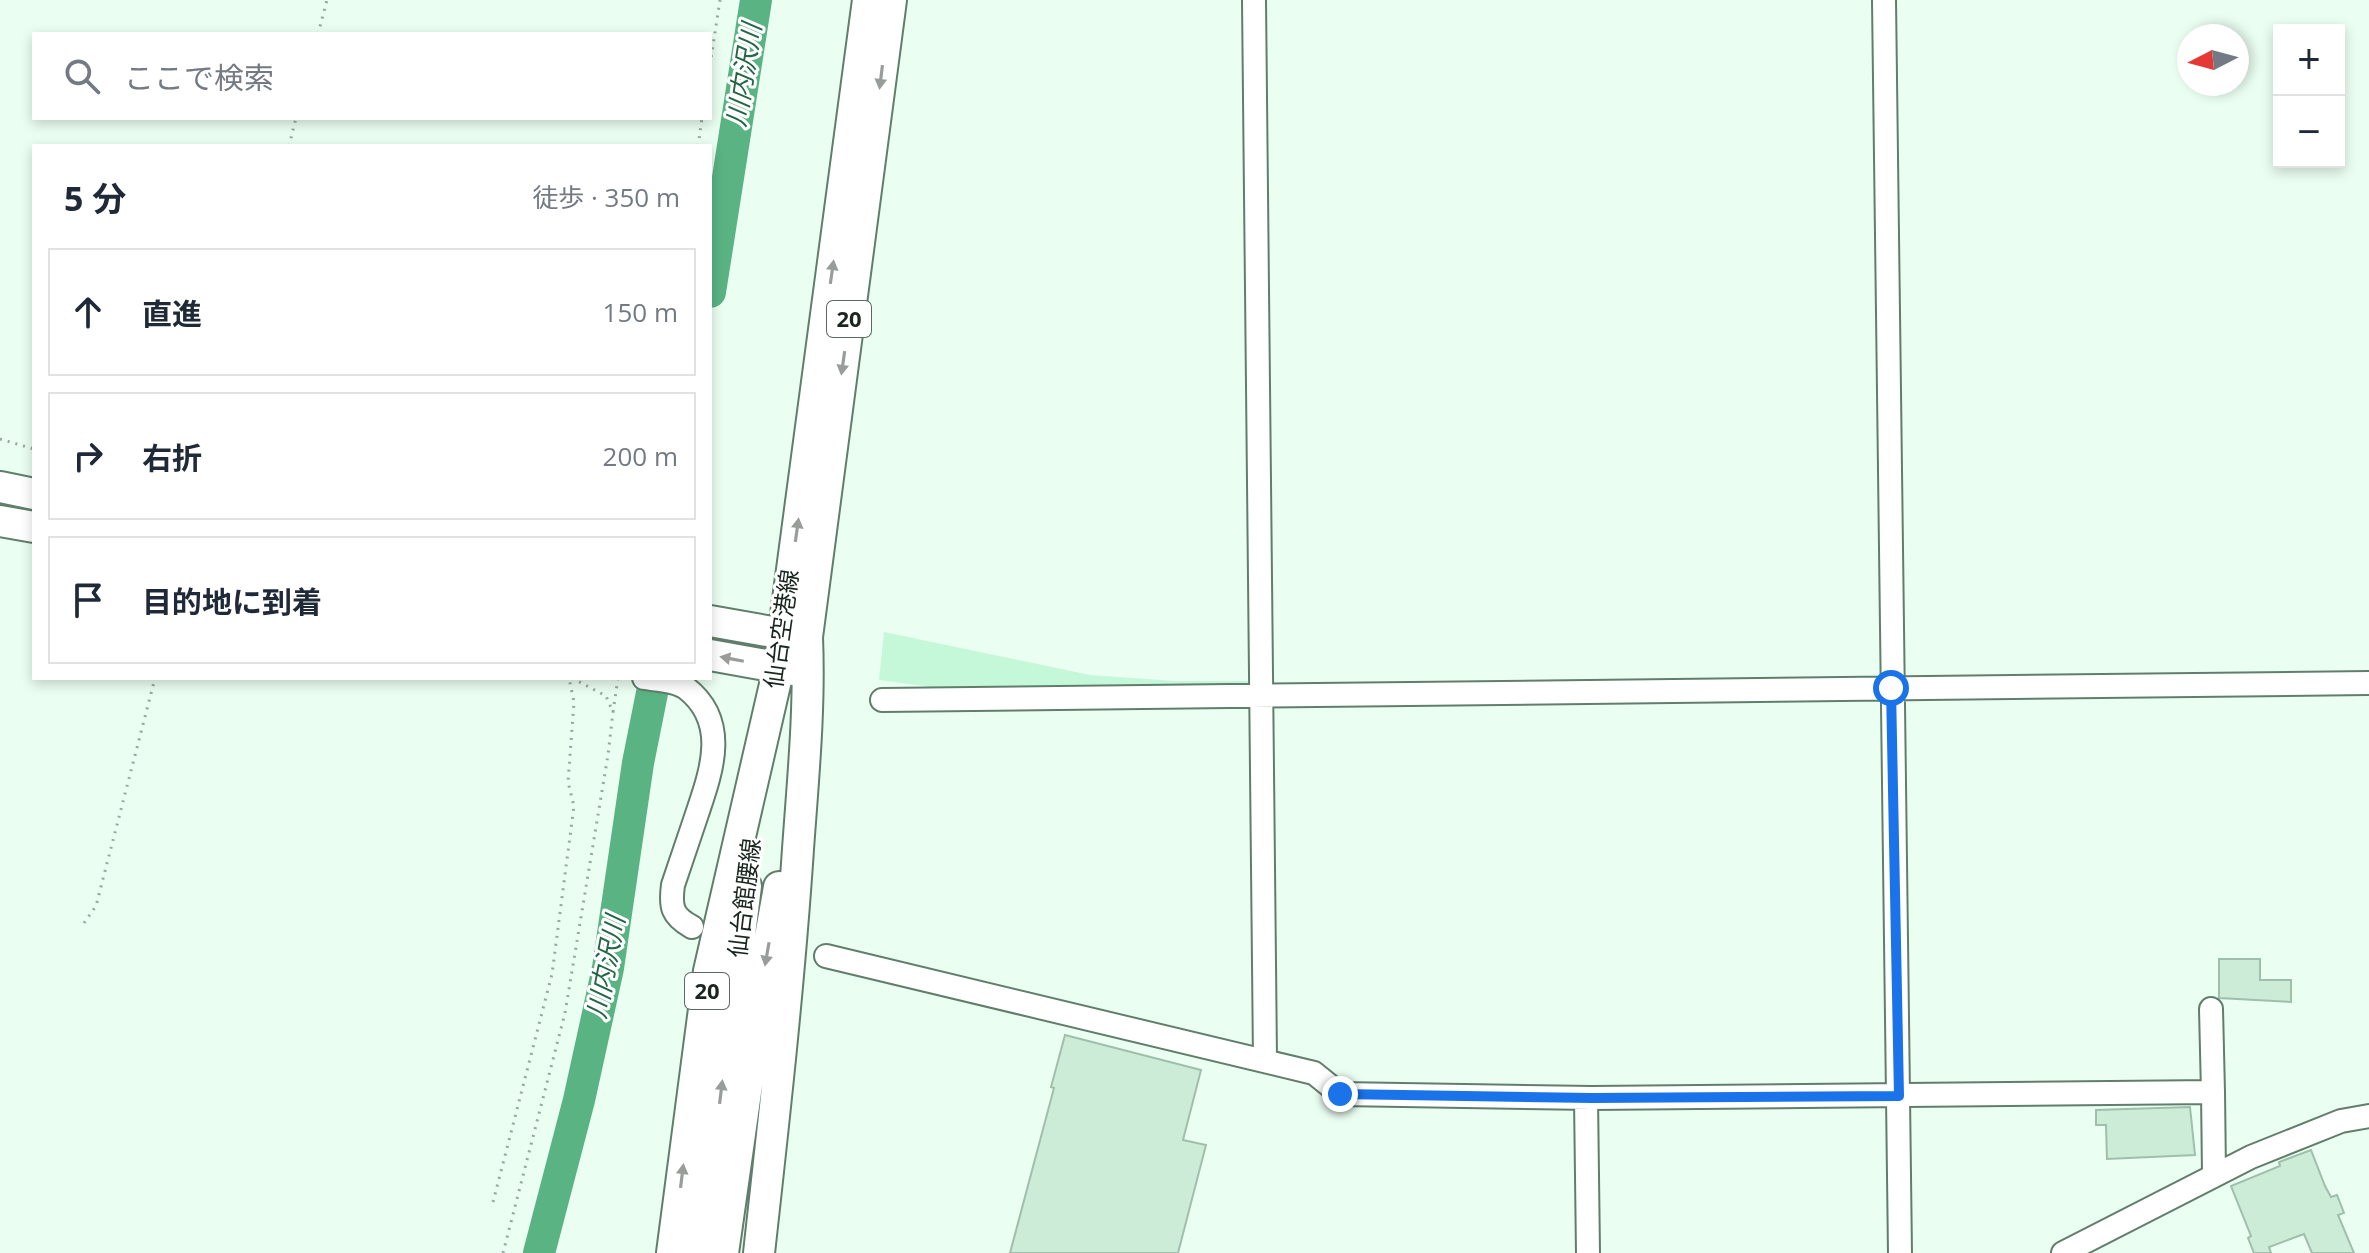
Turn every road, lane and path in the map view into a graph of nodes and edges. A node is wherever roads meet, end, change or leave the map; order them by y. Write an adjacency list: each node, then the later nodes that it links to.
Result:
1 (327, 0): 7 (path)
2 (720, 0): 8 (path)
3 (868, 0): 20 (main road, 仙台空港線 / 20, one-way to 3)
4 (891, 0): 20 (main road, 仙台空港線 / 20, one-way to 20)
5 (1254, 0): 31 (street)
6 (1884, 0): 30 (street)
7 (319, 32)
8 (712, 52)
9 (296, 120): 11 (path)
10 (702, 120): 12 (path)
11 (290, 144)
12 (698, 144)
13 (0, 439): 14 (path)
14 (32, 448)
15 (0, 487): 16 (main road)
16 (32, 494)
17 (0, 521): 18 (main road)
18 (32, 527)
19 (712, 621): 20 (main road)
20 (794, 636): 22 (main road, 仙台空港線 / 20); 23 (main road, 仙台空港線 / 20)
21 (712, 655): 22 (main road, one-way to 21)
22 (779, 667): 23 (main road); 34 (main road, 仙台空港線 / 20)
23 (808, 673): 35 (main road, 仙台空港線 / 20)
24 (154, 680): 36 (path)
25 (571, 680): 46 (path)
26 (575, 680): 33 (path)
27 (618, 680): 33 (path)
28 (654, 680): 37 (street)
29 (2369, 683): 30 (street)
30 (1891, 688): 31 (street); 42 (street)
31 (1260, 695): 32 (street); 40 (street)
32 (882, 700)
33 (613, 712): 47 (path)
34 (765, 734): 48 (main road, 仙台空港線 / 20, one-way to 34); 49 (main road, 仙台館腰線, one-way to 34)
35 (806, 740): 50 (main road, 仙台館腰線, one-way to 50); 51 (main road, 仙台空港線 / 20)
36 (84, 923)
37 (692, 927)
38 (826, 956): 40 (street)
39 (2211, 1009): 41 (street)
40 (1265, 1060): 43 (street)
41 (2213, 1092): 42 (street); 45 (street)
42 (1899, 1096): 43 (street); 53 (street)
43 (1586, 1098): 52 (street)
44 (2369, 1116): 45 (street)
45 (2214, 1174): 54 (street)
46 (493, 1202)
47 (503, 1253)
48 (672, 1253)
49 (701, 1253)
50 (723, 1253)
51 (759, 1253)
52 (1588, 1253)
53 (1900, 1253)
54 (2063, 1253)

